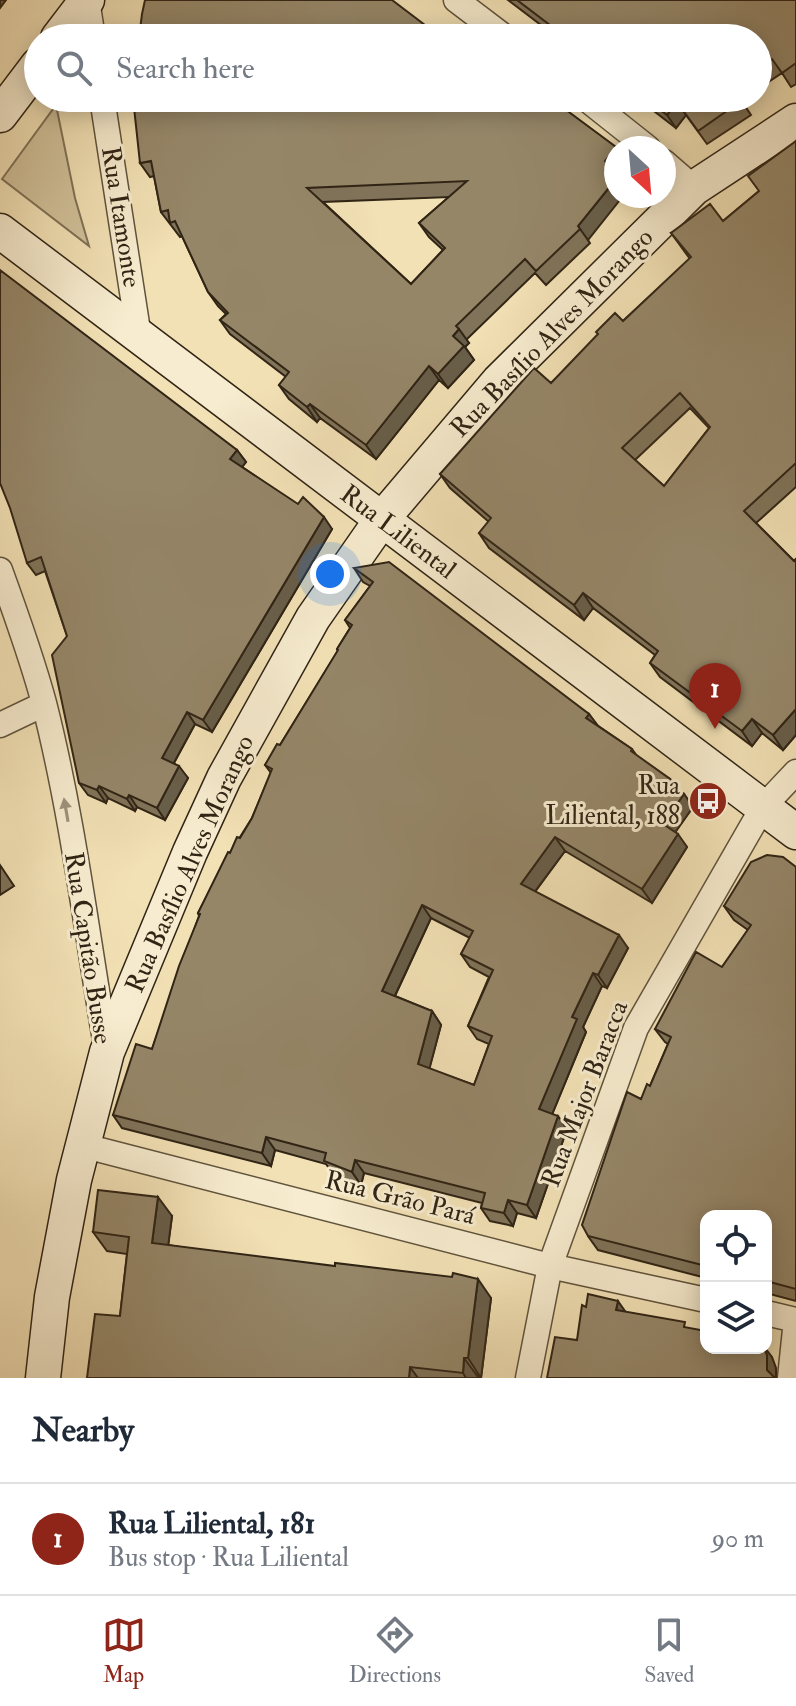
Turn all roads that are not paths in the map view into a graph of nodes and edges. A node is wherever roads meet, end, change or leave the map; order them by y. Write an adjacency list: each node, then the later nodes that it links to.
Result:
1 (87, 0): 3 (street); 4 (street)
2 (456, 0): 5 (street)
3 (69, 24)
4 (91, 24)
5 (488, 24)
6 (24, 83): 9 (street)
7 (104, 112): 15 (street, Rua Itamonte)
8 (603, 112): 11 (street)
9 (0, 115)
10 (796, 121): 13 (street, Rua Basílio Alves Morango)
11 (633, 136)
12 (676, 172): 13 (street)
13 (694, 188): 16 (street, Rua Basílio Alves Morango)
14 (0, 231): 15 (street, Rua Liliental)
15 (139, 337): 16 (street, Rua Liliental)
16 (382, 519): 21 (street, Rua Liliental); 23 (street, Rua Basílio Alves Morango)
17 (0, 570): 18 (street, Rua Capitão Busse)
18 (44, 704): 19 (street); 23 (street, Rua Capitão Busse, one-way to 18)
19 (0, 725)
20 (796, 772): 21 (street, Rua Major Baracca)
21 (763, 807): 22 (street, Rua Liliental); 25 (street, Rua Major Baracca)
22 (796, 832)
23 (107, 1052): 24 (street, Rua Capitão Busse)
24 (81, 1145): 25 (street, Rua Grão Pará); 29 (street, Rua Capitão Busse)
25 (550, 1266): 26 (street, Rua Grão Pará); 30 (street, Rua Major Baracca)
26 (700, 1299)
27 (772, 1314): 28 (street)
28 (796, 1320): 31 (street)
29 (43, 1378)
30 (528, 1378)
31 (790, 1378)

